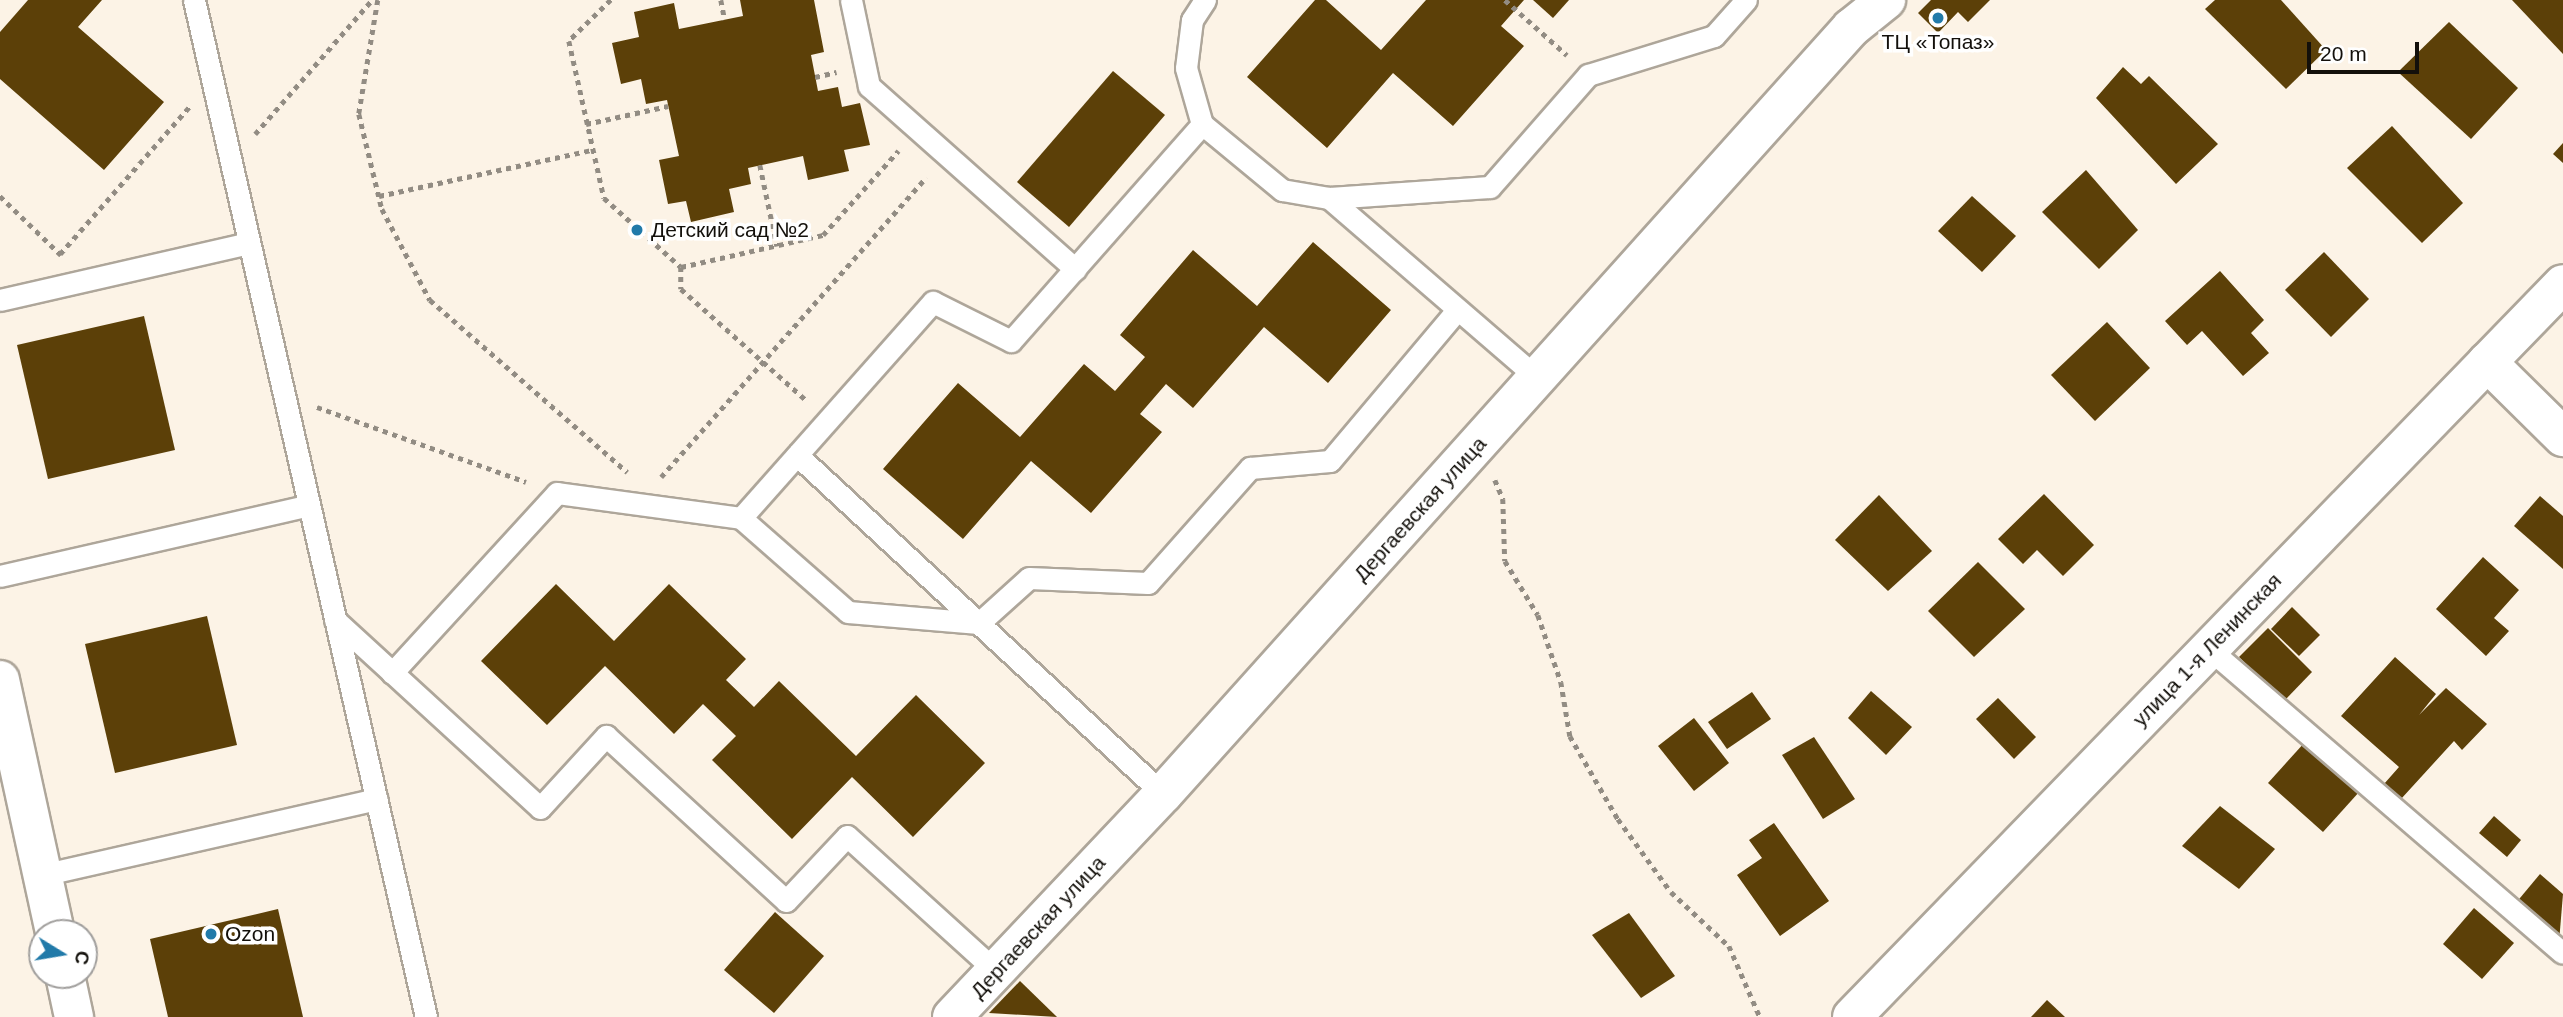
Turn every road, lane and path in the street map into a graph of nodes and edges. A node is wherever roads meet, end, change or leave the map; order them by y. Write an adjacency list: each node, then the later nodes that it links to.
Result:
1 (194, 0): 13 (lane)
2 (372, 0): 20 (path)
3 (378, 0): 23 (path)
4 (611, 0): 15 (path)
5 (721, 0): 11 (path)
6 (851, 0): 17 (lane)
7 (1205, 0): 16 (lane)
8 (1504, 0): 12 (path)
9 (1746, 0): 12 (lane)
10 (1886, 0): 36 (street, Дергаевская улица)
11 (725, 20)
12 (1588, 75): 24 (lane)
13 (213, 80): 20 (lane); 27 (path)
14 (668, 106): 15 (path)
15 (586, 124): 18 (path)
16 (1202, 124): 24 (lane); 29 (lane)
17 (917, 129): 19 (lane); 26 (path)
18 (592, 150): 23 (path); 28 (path)
19 (946, 155): 29 (lane); 34 (path)
20 (231, 161): 25 (lane)
21 (760, 165): 26 (path)
22 (0, 196): 27 (path)
23 (379, 196): 42 (path)
24 (1329, 198): 33 (lane)
25 (249, 243): 30 (lane); 37 (lane)
26 (777, 246): 28 (path)
27 (60, 254): 30 (path)
28 (681, 267): 34 (path)
29 (1074, 269): 38 (lane)
30 (88, 280): 32 (lane)
31 (2563, 284): 35 (street, улица 1-я Ленинская)
32 (0, 300)
33 (1457, 310): 36 (lane); 49 (lane)
34 (763, 362): 38 (path); 42 (path)
35 (2487, 362): 39 (street); 50 (street, улица 1-я Ленинская)
36 (1539, 379): 40 (street, Дергаевская улица)
37 (284, 395): 43 (path); 44 (lane)
38 (828, 420): 41 (lane)
39 (2563, 437)
40 (1480, 444): 53 (street, Дергаевская улица); 63 (path)
41 (797, 455): 46 (lane); 49 (lane)
42 (649, 491): 45 (path)
43 (557, 493): 45 (lane); 51 (lane)
44 (309, 505): 47 (lane); 48 (lane)
45 (668, 507): 46 (lane)
46 (741, 518): 49 (lane)
47 (0, 576)
48 (335, 620): 51 (lane); 54 (lane)
49 (979, 623): 53 (lane)
50 (2208, 648): 57 (lane); 64 (street, улица 1-я Ленинская)
51 (392, 673): 58 (lane)
52 (0, 680): 55 (street)
53 (1163, 794): 58 (street, Дергаевская улица)
54 (376, 799): 55 (lane); 61 (lane)
55 (42, 875): 56 (street)
56 (52, 919)
57 (2561, 953)
58 (997, 972): 62 (street, Дергаевская улица)
59 (68, 989): 60 (street)
60 (74, 1017)
61 (426, 1017)
62 (952, 1017)
63 (1760, 1017)
64 (1852, 1017)

